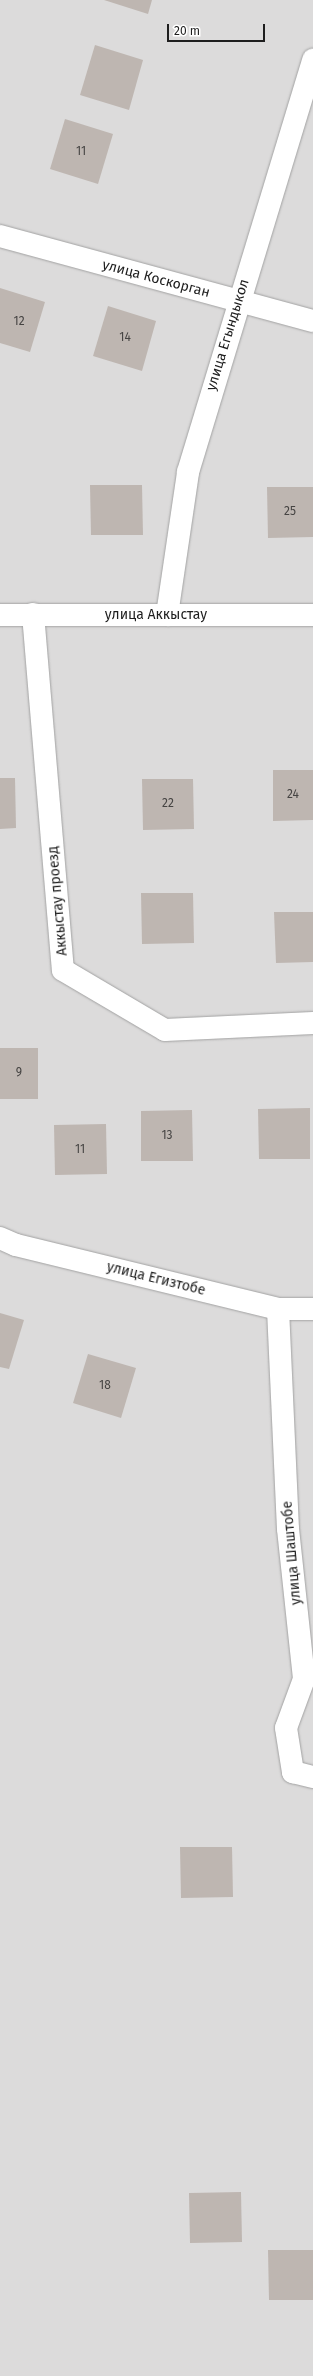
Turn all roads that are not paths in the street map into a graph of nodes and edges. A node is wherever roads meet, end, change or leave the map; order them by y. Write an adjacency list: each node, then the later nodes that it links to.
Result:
1 (313, 60): 3 (street, улица Егындыкол)
2 (0, 236): 3 (street, улица Коскорган)
3 (238, 301): 4 (street, улица Коскорган); 7 (street, улица Егындыкол)
4 (313, 321)
5 (33, 614): 6 (street, улица Аккыстау); 7 (street, улица Аккыстау); 9 (street, Аккыстау проезд)
6 (0, 615)
7 (167, 615): 8 (street, улица Аккыстау)
8 (313, 615)
9 (313, 1023)
10 (0, 1238): 11 (street, улица Егизтобе)
11 (278, 1309): 12 (street, улица Егизтобе); 13 (street, улица Шаштобе)
12 (313, 1309)
13 (313, 1777)

